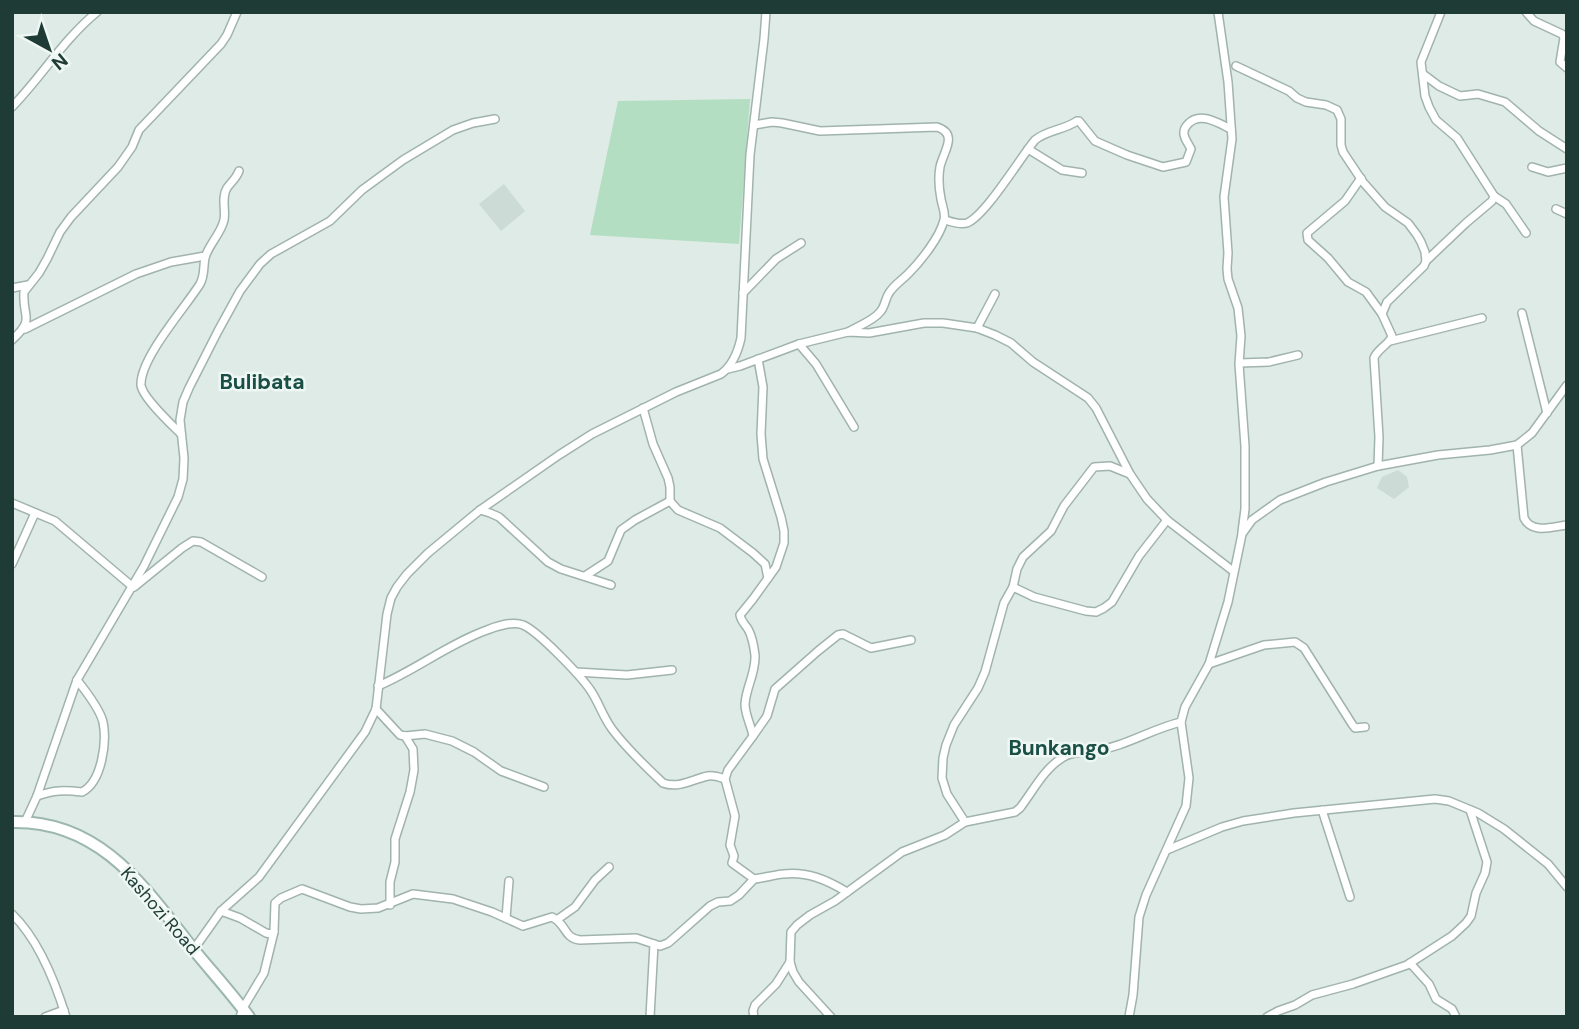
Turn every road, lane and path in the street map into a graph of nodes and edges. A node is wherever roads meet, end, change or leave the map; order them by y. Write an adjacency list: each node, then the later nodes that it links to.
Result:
1 (97, 12): 10 (street)
2 (237, 12): 29 (street)
3 (766, 12): 12 (street)
4 (1218, 12): 13 (street)
5 (1441, 12): 9 (street)
6 (1526, 12): 8 (street)
7 (1236, 66): 20 (street)
8 (1567, 68)
9 (1423, 74): 15 (street); 21 (street)
10 (12, 107)
11 (495, 119): 50 (street)
12 (754, 125): 24 (street); 31 (street)
13 (1231, 129): 14 (street); 44 (street)
14 (1028, 149): 19 (street); 24 (street)
15 (1567, 149)
16 (1532, 167): 17 (street)
17 (1567, 167)
18 (239, 171): 27 (street)
19 (1082, 173)
20 (1361, 178): 28 (street); 33 (street)
21 (1494, 196): 25 (street); 28 (street)
22 (1556, 209): 23 (street)
23 (1567, 215)
24 (945, 219): 38 (street)
25 (1526, 233)
26 (802, 243): 31 (street)
27 (205, 256): 37 (street); 50 (street)
28 (1426, 261): 33 (street)
29 (28, 285): 30 (street); 37 (street)
30 (12, 288)
31 (742, 293): 45 (street)
32 (995, 293): 36 (street)
33 (1382, 313): 40 (street)
34 (1522, 313): 48 (street)
35 (1482, 318): 40 (street)
36 (977, 328): 38 (street); 53 (street)
37 (24, 329): 39 (street)
38 (848, 332): 41 (street)
39 (12, 340)
40 (1390, 341): 52 (street)
41 (799, 344): 43 (street); 49 (street)
42 (1298, 355): 44 (street)
43 (758, 359): 45 (street); 65 (street)
44 (1240, 363): 60 (street)
45 (727, 369): 47 (street)
46 (1567, 385): 48 (street)
47 (643, 408): 54 (street); 56 (street)
48 (1547, 414): 51 (street)
49 (854, 427)
50 (182, 435): 68 (street)
51 (1517, 445): 52 (street); 59 (street)
52 (1378, 466): 60 (street)
53 (1130, 474): 58 (street); 67 (street)
54 (670, 501): 63 (street); 65 (street)
55 (12, 503): 57 (street)
56 (480, 510): 63 (street); 74 (street)
57 (35, 513): 61 (street); 68 (street)
58 (1167, 520): 62 (street); 67 (street)
59 (1567, 525)
60 (1242, 534): 62 (street)
61 (12, 564)
62 (1233, 571): 70 (street)
63 (585, 576): 66 (street)
64 (262, 577): 68 (street)
65 (768, 579): 79 (street)
66 (611, 584)
67 (1013, 587): 87 (street)
68 (132, 589): 73 (street)
69 (911, 640): 79 (street)
70 (1209, 664): 76 (street); 77 (street)
71 (672, 670): 72 (street)
72 (575, 671): 74 (street); 80 (street)
73 (77, 680): 82 (street); 82 (street)
74 (379, 686): 75 (street)
75 (376, 709): 78 (street); 96 (street)
76 (1181, 722): 87 (street); 88 (street)
77 (1365, 727)
78 (405, 736): 81 (street); 95 (street)
79 (753, 736): 80 (street)
80 (725, 779): 90 (street)
81 (544, 787)
82 (37, 796): 86 (street)
83 (1322, 810): 84 (street); 88 (street); 94 (street)
84 (1471, 810): 92 (street); 104 (street)
85 (12, 822): 86 (main road, Kashozi Road)
86 (25, 822): 102 (main road, Kashozi Road)
87 (965, 822): 93 (street)
88 (1166, 851): 111 (street)
89 (609, 867): 99 (street)
90 (754, 879): 93 (street); 101 (street)
91 (509, 881): 98 (street)
92 (1567, 887)
93 (847, 892): 103 (street)
94 (1350, 897)
95 (390, 905): 98 (street); 100 (street)
96 (221, 911): 100 (street); 102 (street)
97 (12, 914): 105 (street)
98 (506, 918): 99 (street)
99 (558, 919): 101 (street)
100 (274, 932): 106 (street)
101 (654, 944): 108 (street)
102 (194, 949): 106 (main road, Kashozi Road)
103 (790, 962): 109 (street); 110 (street)
104 (1410, 963): 112 (street); 113 (street)
105 (65, 1014): 107 (street)
106 (244, 1014)
107 (45, 1017)
108 (650, 1017)
109 (754, 1017)
110 (831, 1017)
111 (1129, 1017)
112 (1268, 1017)
113 (1456, 1017)

